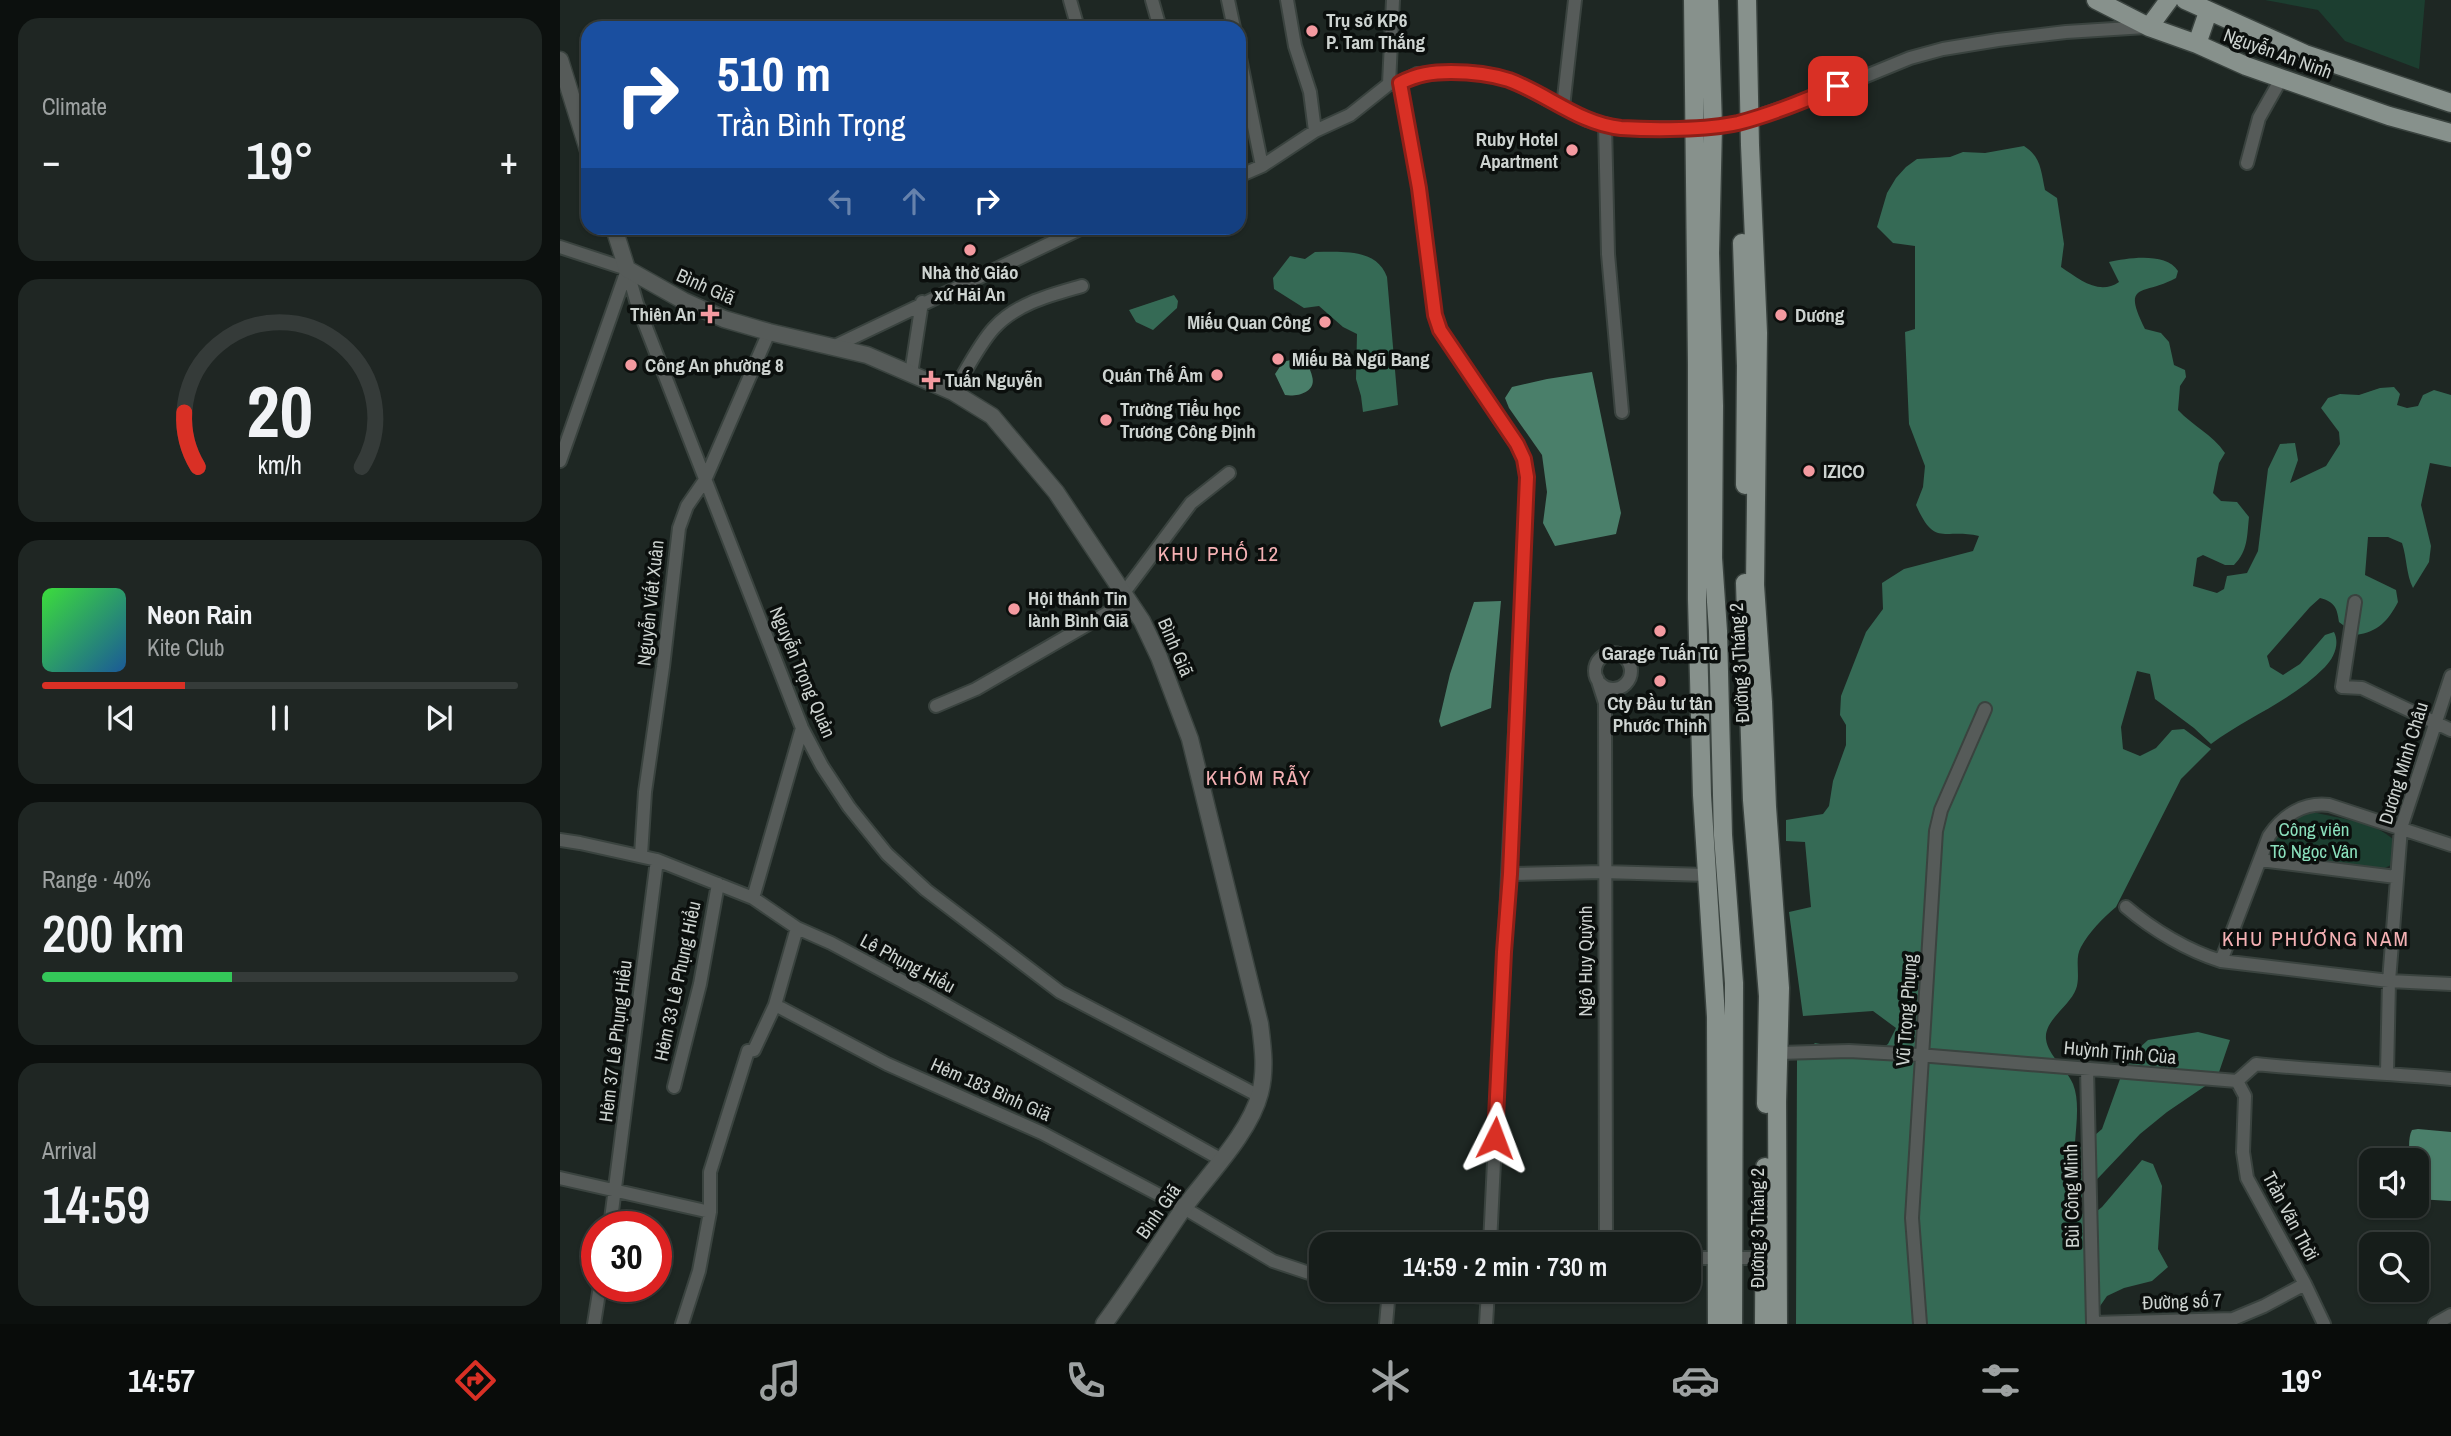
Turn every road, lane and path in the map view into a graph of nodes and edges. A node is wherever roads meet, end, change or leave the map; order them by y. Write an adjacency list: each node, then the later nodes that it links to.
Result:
1 (1070, 0): 15 (street)
2 (1152, 0): 16 (street)
3 (1228, 0): 17 (street)
4 (1287, 0): 30 (street)
5 (1393, 0): 22 (street)
6 (1576, 0): 25 (street)
7 (1693, 0): 28 (main road, Đường 3 Tháng 2)
8 (1709, 0): 28 (main road, Đường 3 Tháng 2)
9 (1736, 0): 26 (main road, Đường 3 Tháng 2)
10 (1747, 0): 26 (main road, Đường 3 Tháng 2)
11 (2096, 0): 18 (main road, Nguyễn An Ninh)
12 (2169, 0): 18 (main road)
13 (2185, 0): 14 (main road, Nguyễn An Ninh)
14 (2208, 12): 19 (main road); 24 (main road, Nguyễn An Ninh)
15 (1076, 21)
16 (1158, 21)
17 (1232, 21)
18 (2149, 27): 19 (main road, Nguyễn An Ninh); 26 (street)
19 (2197, 44): 21 (main road, Nguyễn An Ninh)
20 (560, 60): 29 (street)
21 (2281, 79): 31 (main road, Nguyễn An Ninh); 32 (street)
22 (1394, 83): 25 (street); 30 (street); 68 (street)
23 (1246, 87): 33 (street)
24 (2448, 102): 31 (main road)
25 (1563, 107): 27 (street)
26 (1744, 121): 28 (street); 81 (main road, Đường 3 Tháng 2)
27 (1605, 124): 28 (street); 45 (street)
28 (1704, 127): 52 (main road, Đường 3 Tháng 2); 53 (main road, Đường 3 Tháng 2)
29 (581, 128)
30 (1315, 131): 33 (street)
31 (2445, 132)
32 (2247, 163)
33 (1262, 166): 34 (street)
34 (1246, 173)
35 (616, 235): 38 (street)
36 (1067, 235): 40 (street)
37 (560, 247): 38 (street)
38 (627, 269): 41 (street, Bình Giã); 46 (street); 49 (street, Nguyễn Trọng Quản)
39 (1082, 286): 44 (street)
40 (922, 302): 42 (street); 43 (street)
41 (769, 332): 42 (street, Bình Giã); 49 (street, Nguyễn Viết Xuân)
42 (830, 348): 43 (street, Bình Giã)
43 (911, 374): 44 (street, Bình Giã)
44 (953, 393): 50 (street, Bình Giã)
45 (1622, 412)
46 (563, 445): 47 (street)
47 (560, 461)
48 (1229, 473): 50 (street)
49 (705, 480): 59 (street, Nguyễn Trọng Quản); 64 (street, Nguyễn Viết Xuân)
50 (1126, 597): 56 (street); 87 (street, Bình Giã)
51 (2355, 602): 58 (street)
52 (1698, 630): 53 (street); 69 (main road, Đường 3 Tháng 2)
53 (1718, 631): 79 (main road, Đường 3 Tháng 2)
54 (2451, 676): 58 (street, Dương Minh Châu)
55 (1597, 678): 67 (street, Ngô Huy Quỳnh)
56 (936, 706)
57 (1985, 709): 80 (street, Vũ Trọng Phụng)
58 (2435, 724): 60 (street); 61 (street, Dương Minh Châu)
59 (802, 728): 72 (street); 87 (street, Nguyễn Trọng Quản)
60 (2451, 730)
61 (2401, 828): 63 (street); 66 (street); 70 (street, Dương Minh Châu)
62 (560, 840): 64 (street, Lê Phụng Hiểu)
63 (2451, 845)
64 (641, 855): 65 (street, Lê Phụng Hiểu)
65 (657, 860): 71 (street, Lê Phụng Hiểu); 90 (street, Hẻm 37 Lê Phụng Hiểu)
66 (2260, 860): 70 (street); 75 (street)
67 (1603, 872): 68 (street); 69 (street); 95 (street, Ngô Huy Quỳnh)
68 (1510, 874): 94 (street)
69 (1707, 875): 79 (main road, Đường 3 Tháng 2)
70 (2396, 877): 76 (street, Dương Minh Châu)
71 (718, 884): 72 (street, Lê Phụng Hiểu); 86 (street, Hẻm 33 Lê Phụng Hiểu)
72 (753, 898): 74 (street, Lê Phụng Hiểu)
73 (2126, 907): 75 (street)
74 (797, 928): 88 (street, Lê Phụng Hiểu); 93 (street)
75 (2221, 961): 76 (street)
76 (2389, 981): 77 (street); 83 (street, Dương Minh Châu)
77 (2451, 984)
78 (781, 1008): 91 (street, Hẻm 183 Bình Giã)
79 (1725, 1055): 97 (main road, Đường 3 Tháng 2)
80 (1923, 1055): 81 (street, Huỳnh Tịnh Của); 82 (street, Huỳnh Tịnh Của); 115 (street, Vũ Trọng Phụng)
81 (1774, 1059): 98 (main road, Đường 3 Tháng 2)
82 (2087, 1069): 85 (street, Huỳnh Tịnh Của); 105 (street, Bùi Công Minh)
83 (2387, 1073): 84 (street); 85 (street)
84 (2451, 1079)
85 (2237, 1081): 100 (street, Trần Văn Thời)
86 (674, 1087)
87 (1259, 1096): 88 (street, Bình Giã)
88 (1222, 1160): 91 (street, Bình Giã)
89 (560, 1178): 90 (street)
90 (615, 1192): 92 (street, Hẻm 37 Lê Phụng Hiểu); 93 (street)
91 (1184, 1208): 99 (street, Hẻm 183 Bình Giã); 108 (street, Bình Giã)
92 (612, 1211)
93 (710, 1212): 107 (street)
94 (1491, 1232)
95 (1605, 1232)
96 (1701, 1258): 97 (street)
97 (1724, 1258): 98 (street); 111 (main road, Đường 3 Tháng 2); 112 (main road, Đường 3 Tháng 2)
98 (1772, 1258): 113 (main road, Đường 3 Tháng 2); 114 (main road, Đường 3 Tháng 2)
99 (1309, 1273)
100 (2305, 1284): 105 (street, Đường số 7); 116 (street, Trần Văn Thời)
101 (597, 1302): 106 (street)
102 (1389, 1302): 109 (street)
103 (1487, 1302): 110 (street)
104 (2451, 1315): 117 (street)
105 (2093, 1323)
106 (594, 1324)
107 (681, 1324)
108 (1104, 1324)
109 (1386, 1324)
110 (1486, 1324)
111 (1717, 1324)
112 (1733, 1324)
113 (1764, 1324)
114 (1778, 1324)
115 (1920, 1324)
116 (2324, 1324)
117 (2435, 1324)

